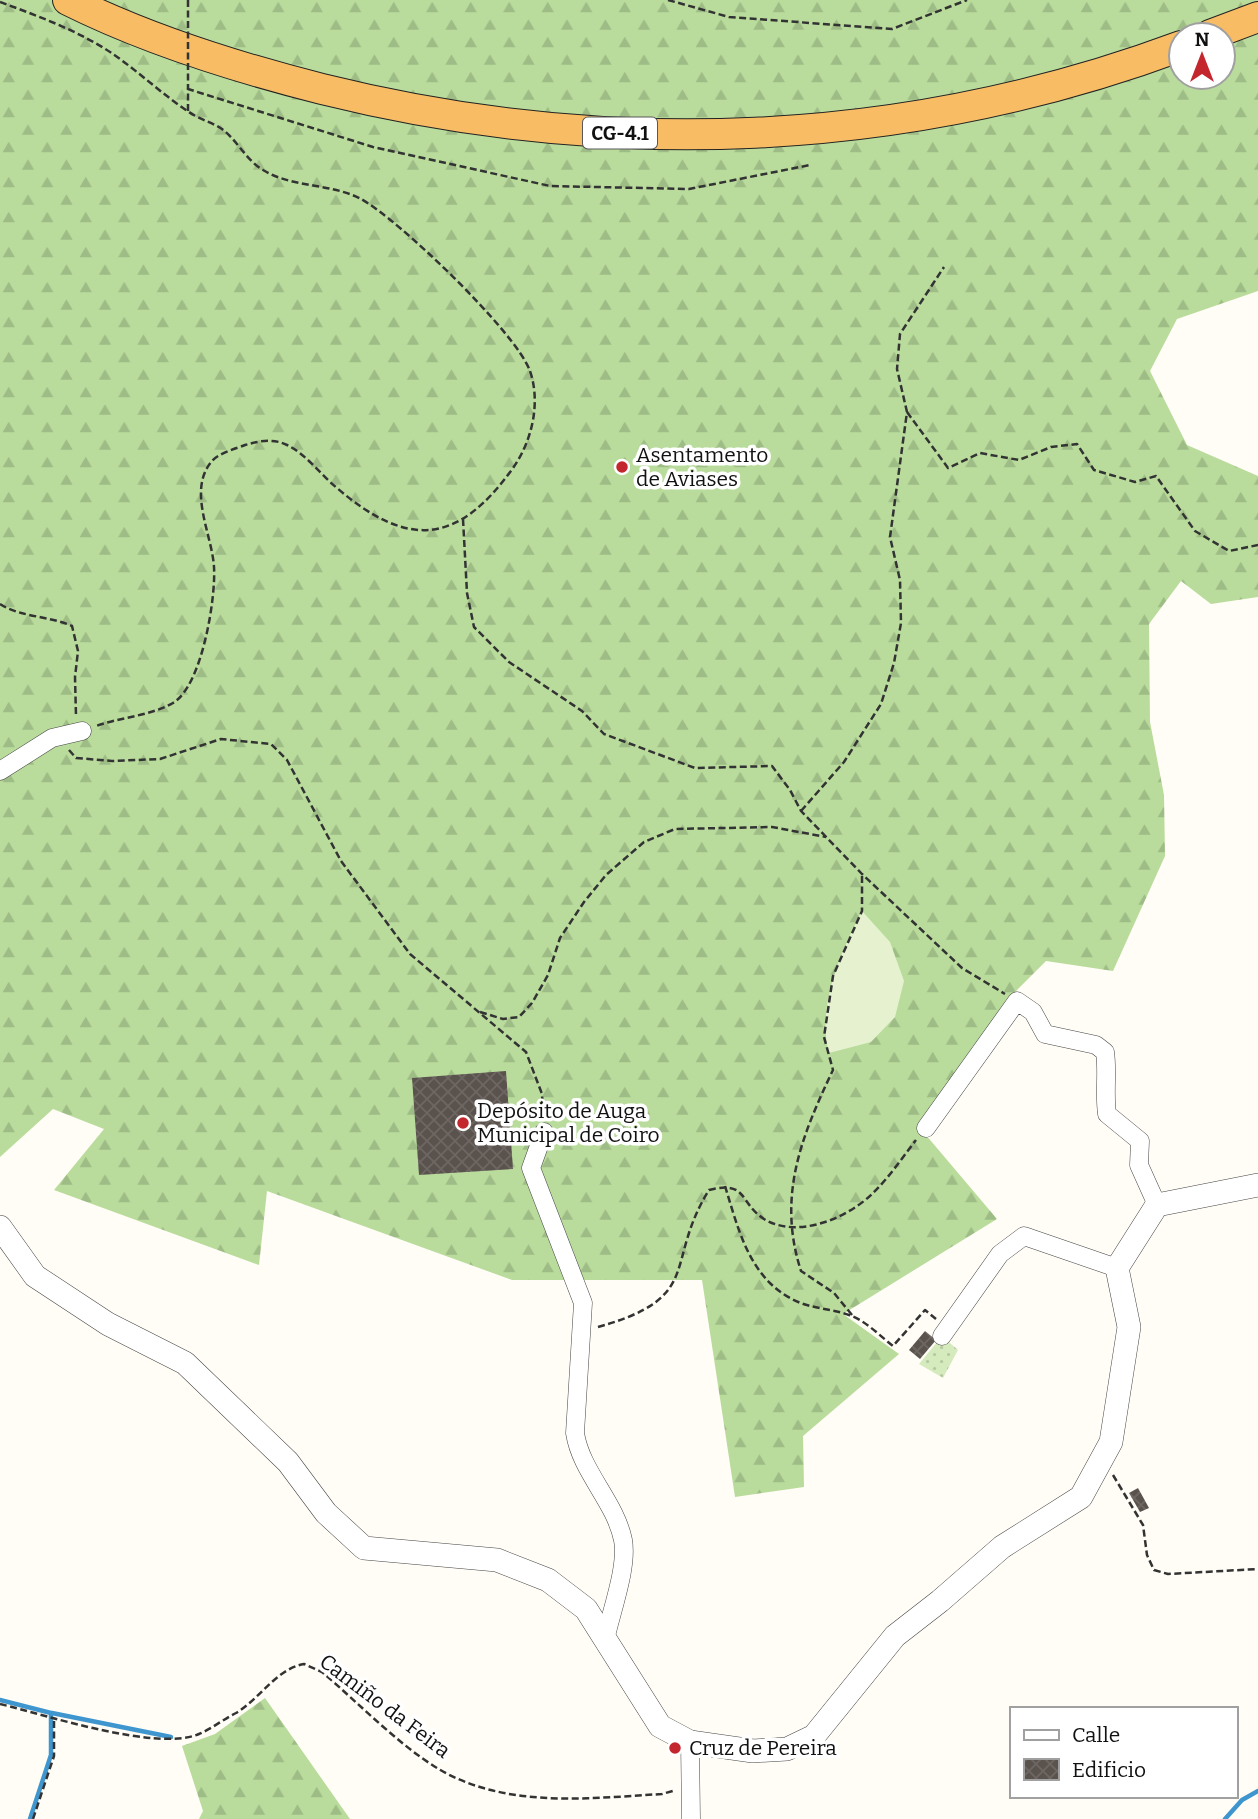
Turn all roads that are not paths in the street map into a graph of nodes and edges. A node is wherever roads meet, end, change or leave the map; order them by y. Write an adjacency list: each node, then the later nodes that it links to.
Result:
1 (68, 0): 4 (highway, CG-4.1)
2 (1258, 17): 3 (highway)
3 (1237, 25)
4 (1167, 51)
5 (82, 731): 6 (street)
6 (0, 771)
7 (926, 1128): 10 (street)
8 (544, 1132): 14 (street)
9 (1258, 1185): 10 (street)
10 (1157, 1205): 12 (street)
11 (0, 1227): 14 (street)
12 (1117, 1268): 13 (street); 15 (street)
13 (945, 1332)
14 (605, 1640): 15 (street)
15 (690, 1742): 16 (street)
16 (691, 1819)

